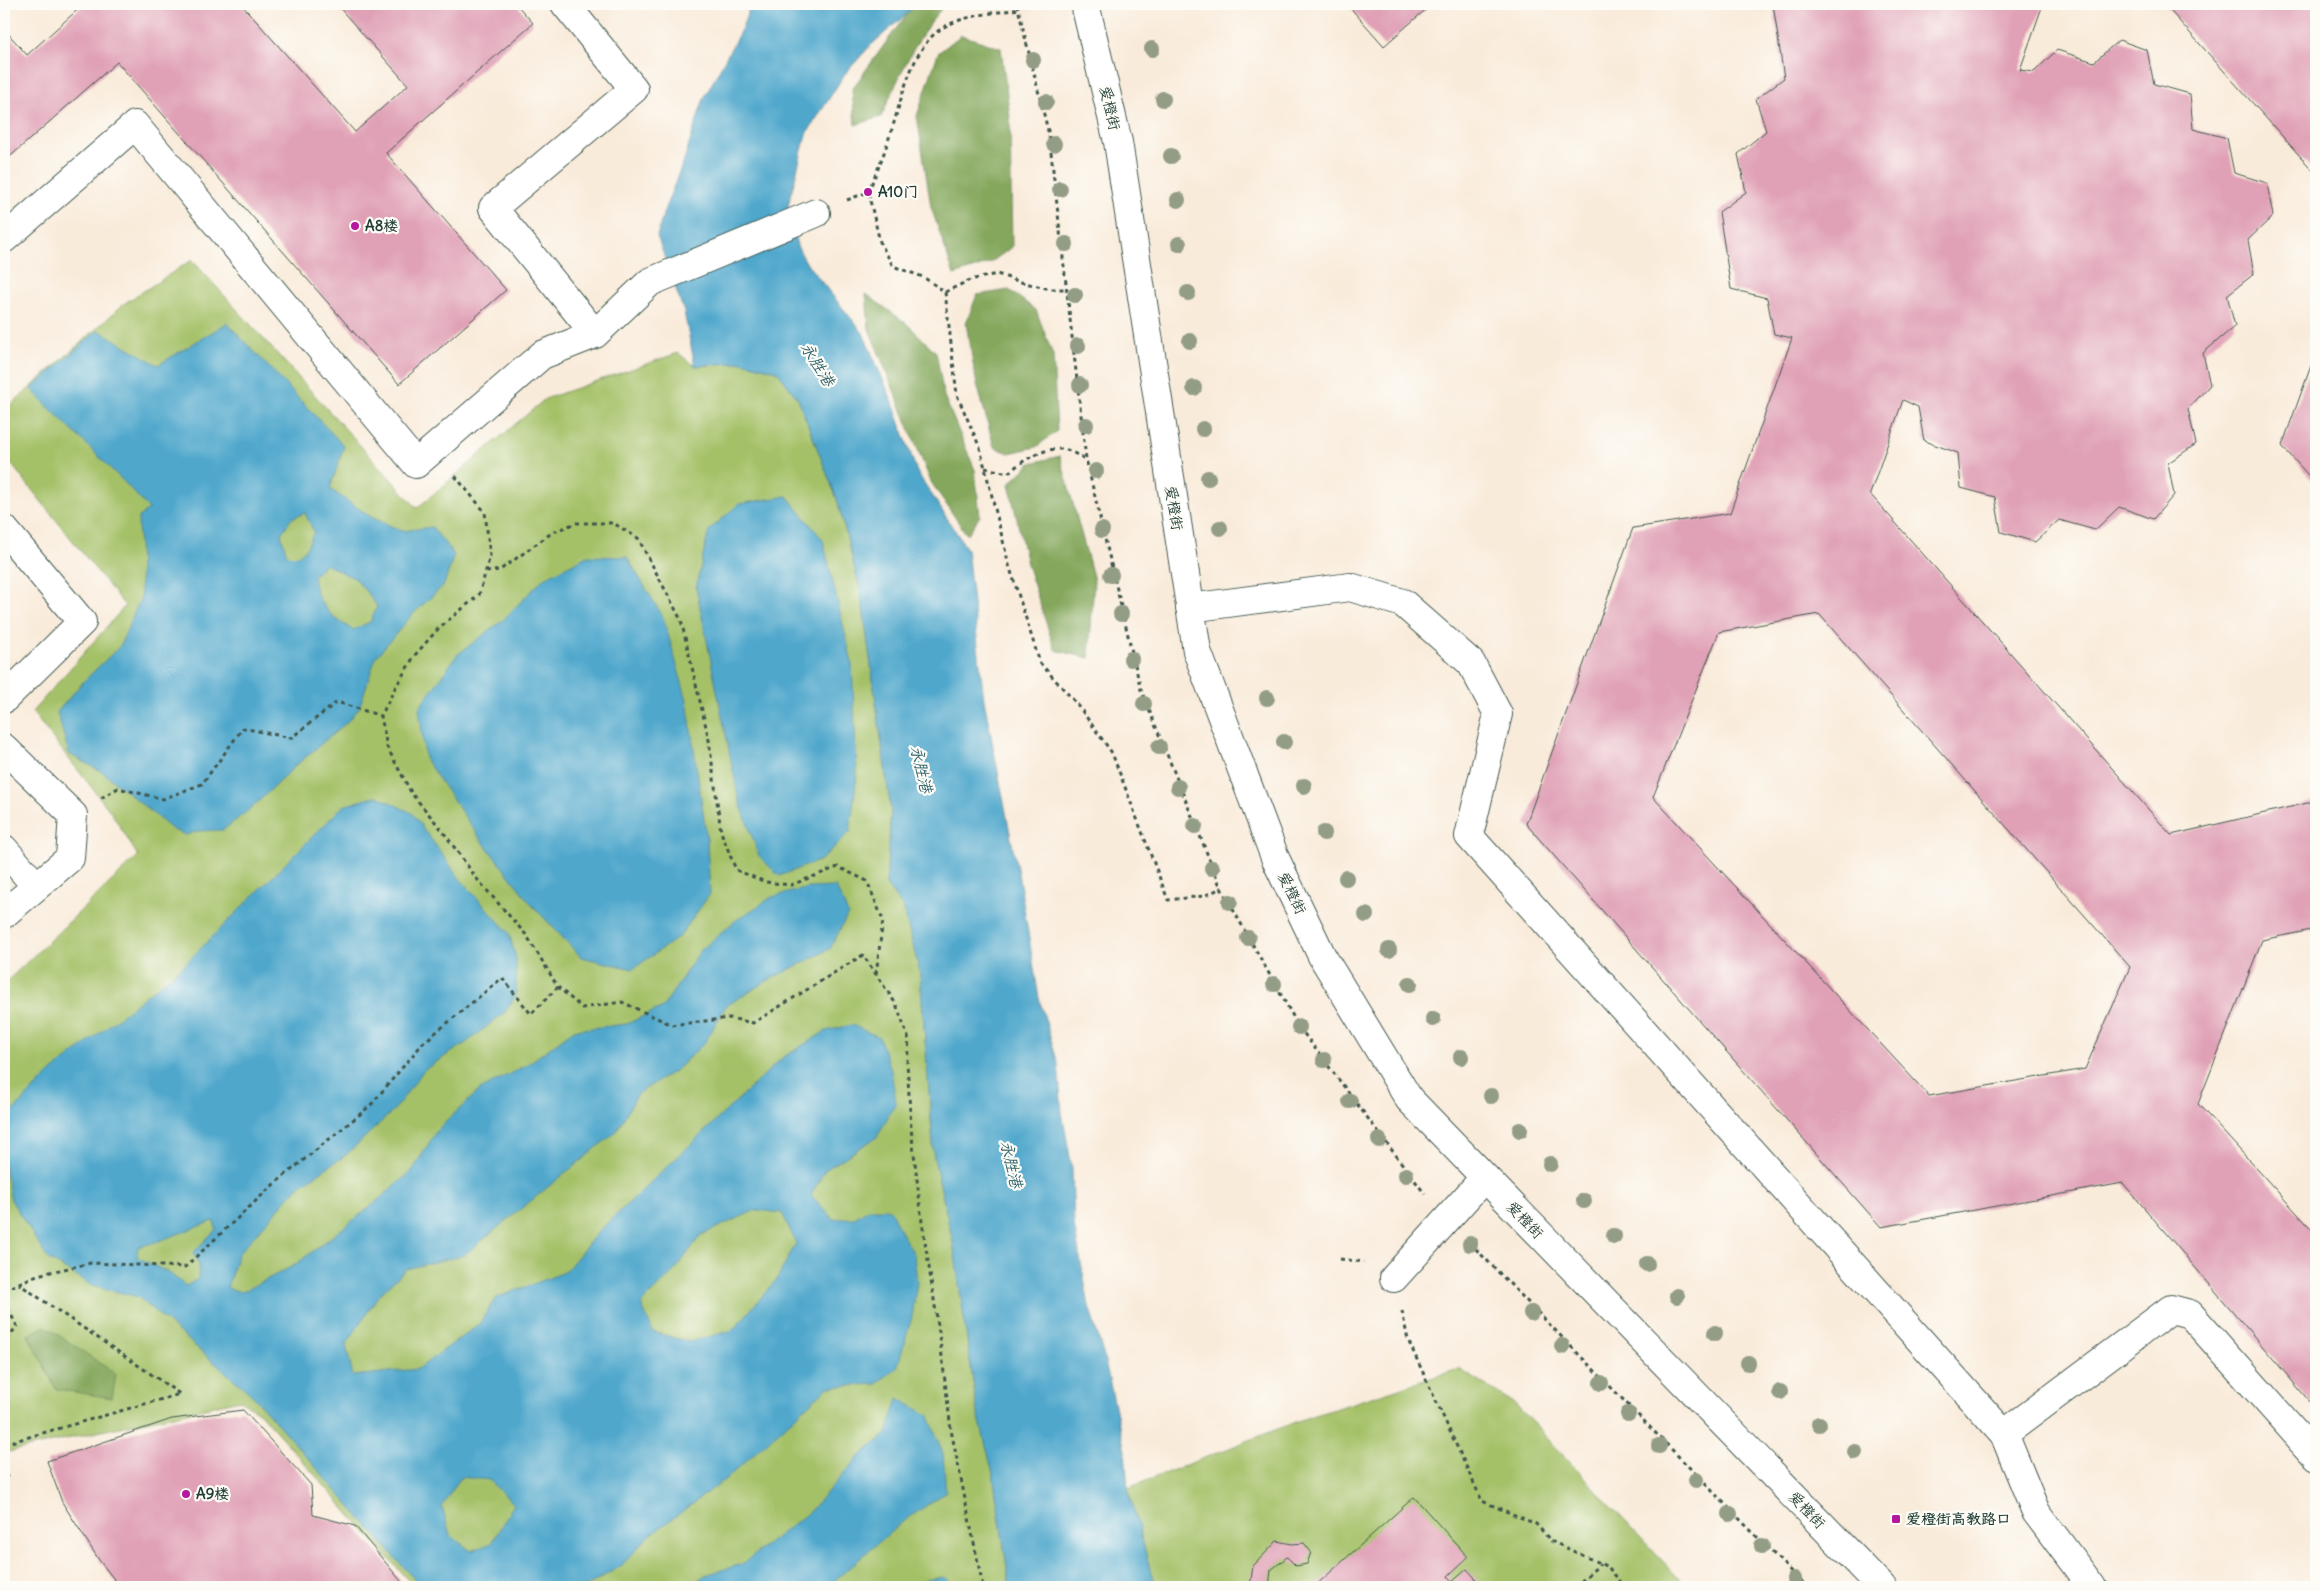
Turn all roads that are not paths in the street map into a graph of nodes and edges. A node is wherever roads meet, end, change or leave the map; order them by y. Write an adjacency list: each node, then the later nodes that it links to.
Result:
1 (565, 4): 5 (street)
2 (1085, 4): 7 (street, 爱橙街)
3 (816, 213): 5 (street)
4 (4, 239): 5 (street)
5 (595, 334)
6 (4, 529): 8 (street)
7 (1190, 608): 13 (street, 爱橙街); 15 (street)
8 (4, 699)
9 (4, 748): 11 (street)
10 (4, 849): 11 (street)
11 (36, 886): 12 (street)
12 (4, 914)
13 (1484, 1178): 14 (street); 17 (street, 爱橙街)
14 (1394, 1278)
15 (2004, 1434): 16 (street); 18 (street)
16 (2316, 1456)
17 (1882, 1587)
18 (2092, 1587)

